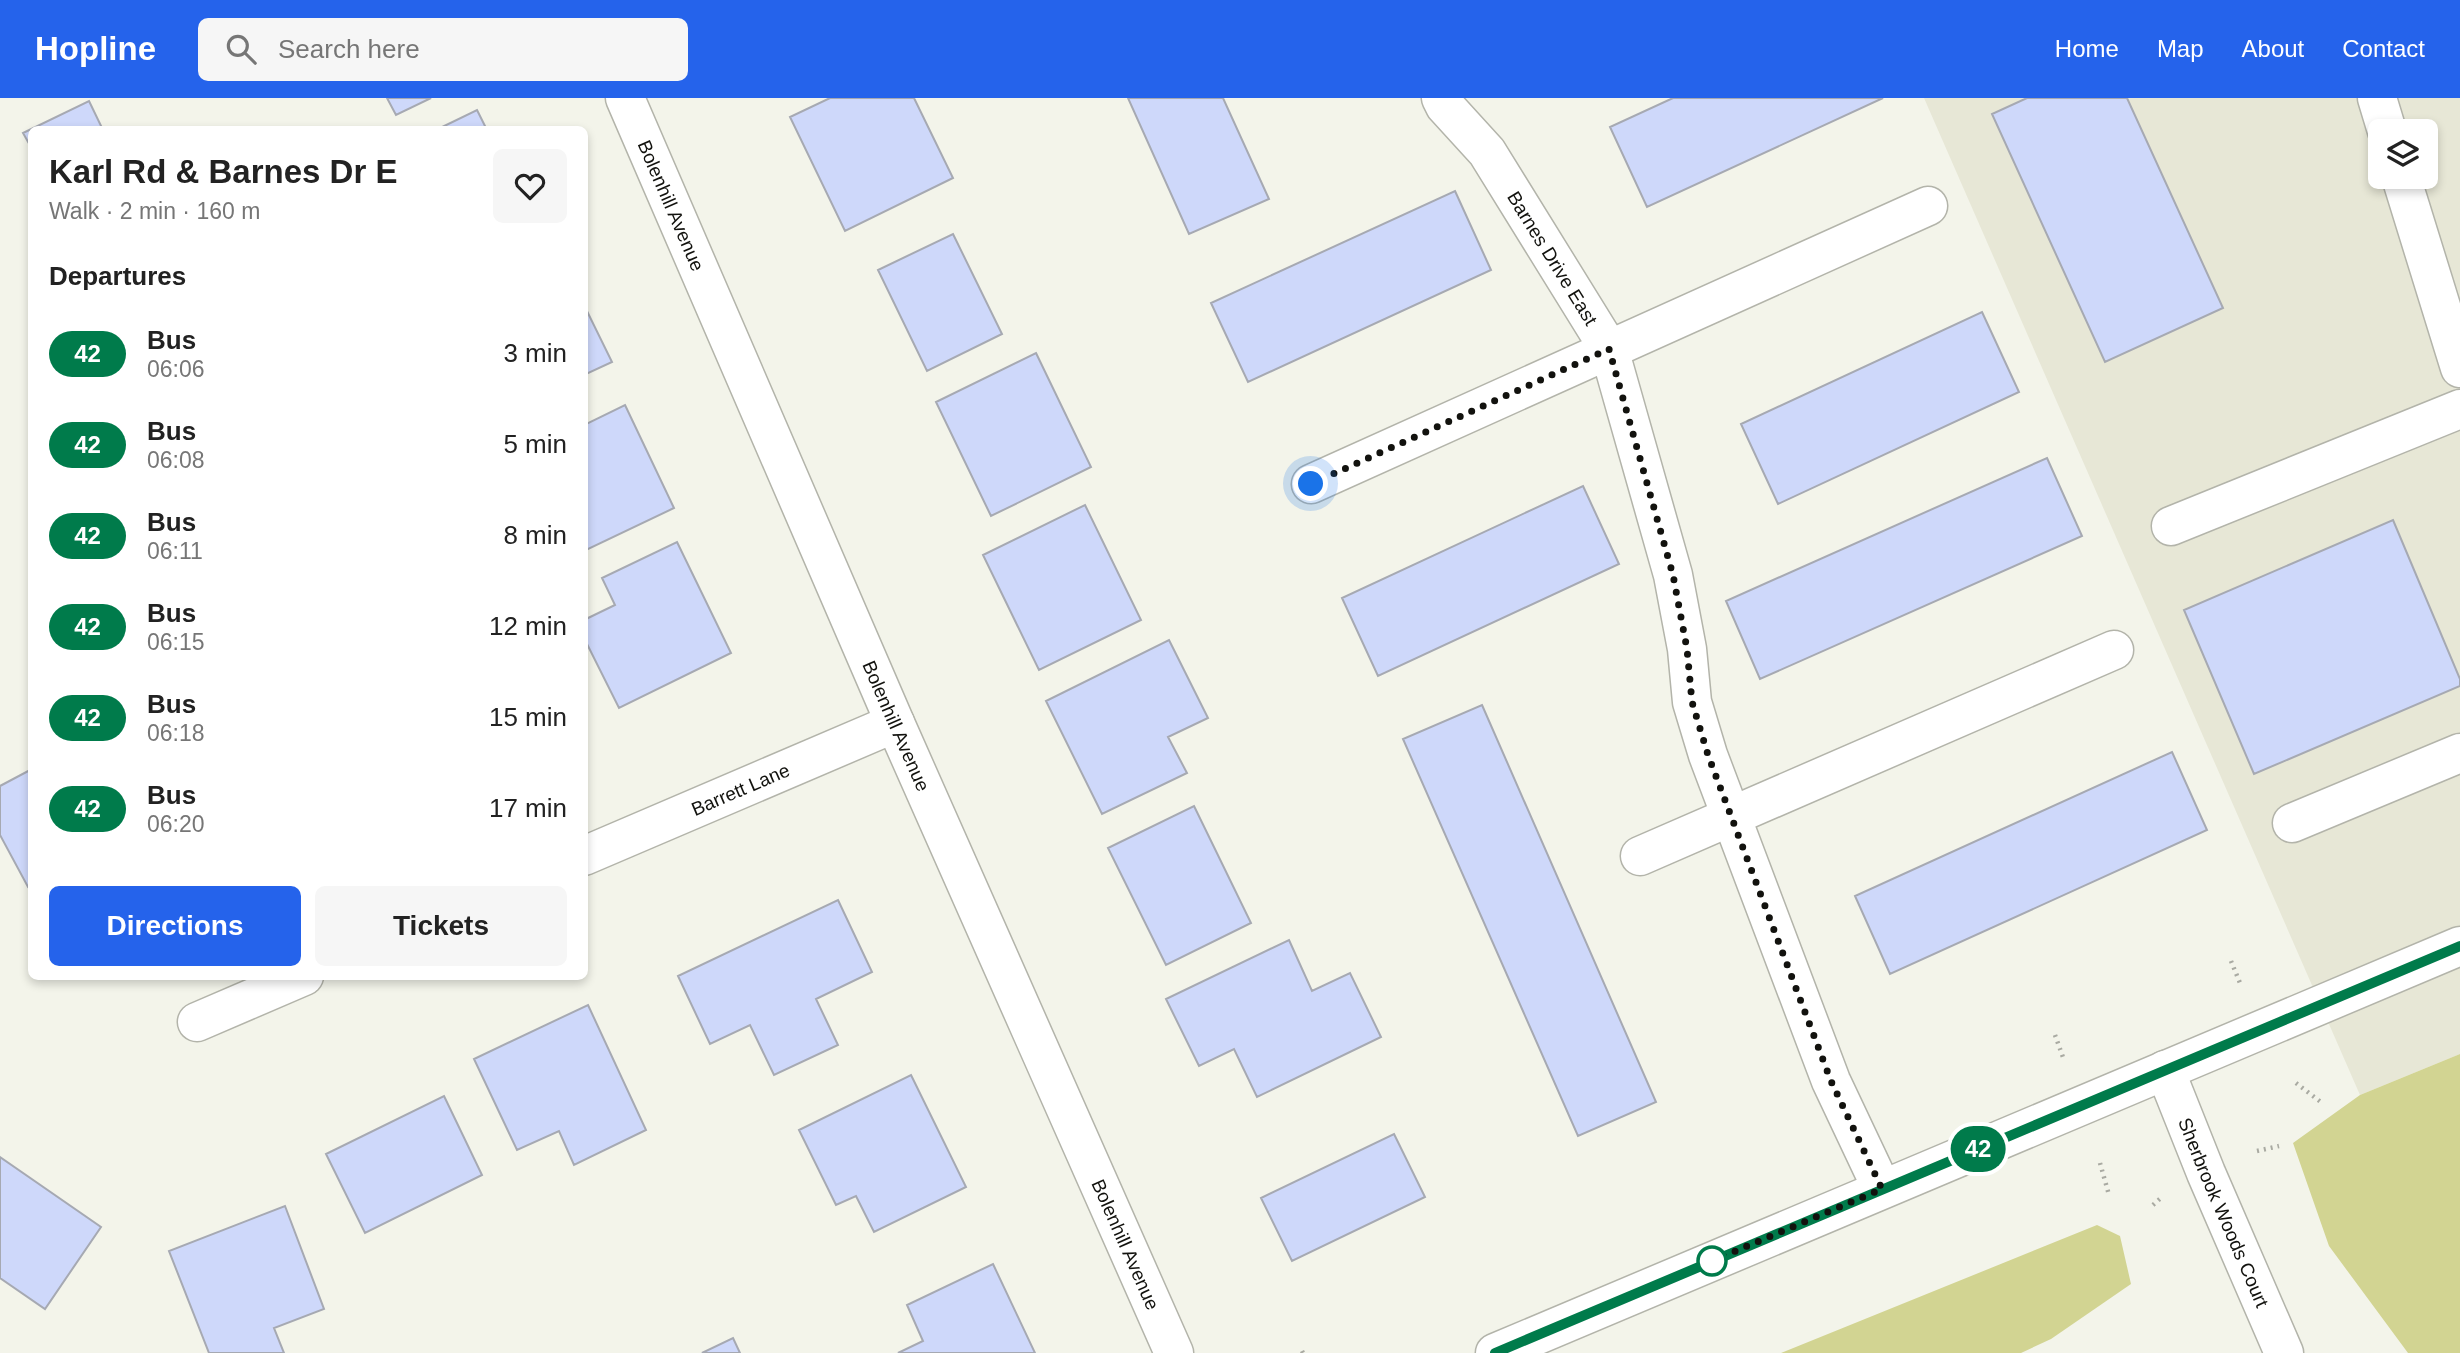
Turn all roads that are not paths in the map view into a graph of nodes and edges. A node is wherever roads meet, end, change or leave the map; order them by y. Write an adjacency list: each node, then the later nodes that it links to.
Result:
1 (625, 98): 14 (street, Bolenhill Avenue)
2 (1441, 98): 8 (street, Barnes Drive East)
3 (2376, 98): 4 (street)
4 (2383, 119)
5 (2406, 189): 7 (street)
6 (1928, 206): 8 (street)
7 (2451, 308): 9 (street)
8 (1609, 349): 11 (street); 16 (street, Barnes Drive East)
9 (2460, 368)
10 (2460, 409): 12 (street)
11 (1311, 484)
12 (2171, 526)
13 (2114, 650): 16 (street)
14 (895, 723): 18 (street, Barrett Lane); 25 (street, Bolenhill Avenue)
15 (2460, 753): 17 (street)
16 (1730, 815): 19 (street); 24 (street, Barnes Drive East)
17 (2292, 822)
18 (588, 854)
19 (1640, 856)
20 (2460, 946): 23 (street)
21 (295, 980): 22 (street)
22 (197, 1022)
23 (2165, 1070): 24 (street); 27 (street, Sherbrook Woods Court)
24 (1882, 1189): 26 (street)
25 (1174, 1353)
26 (1495, 1353)
27 (2284, 1353)

